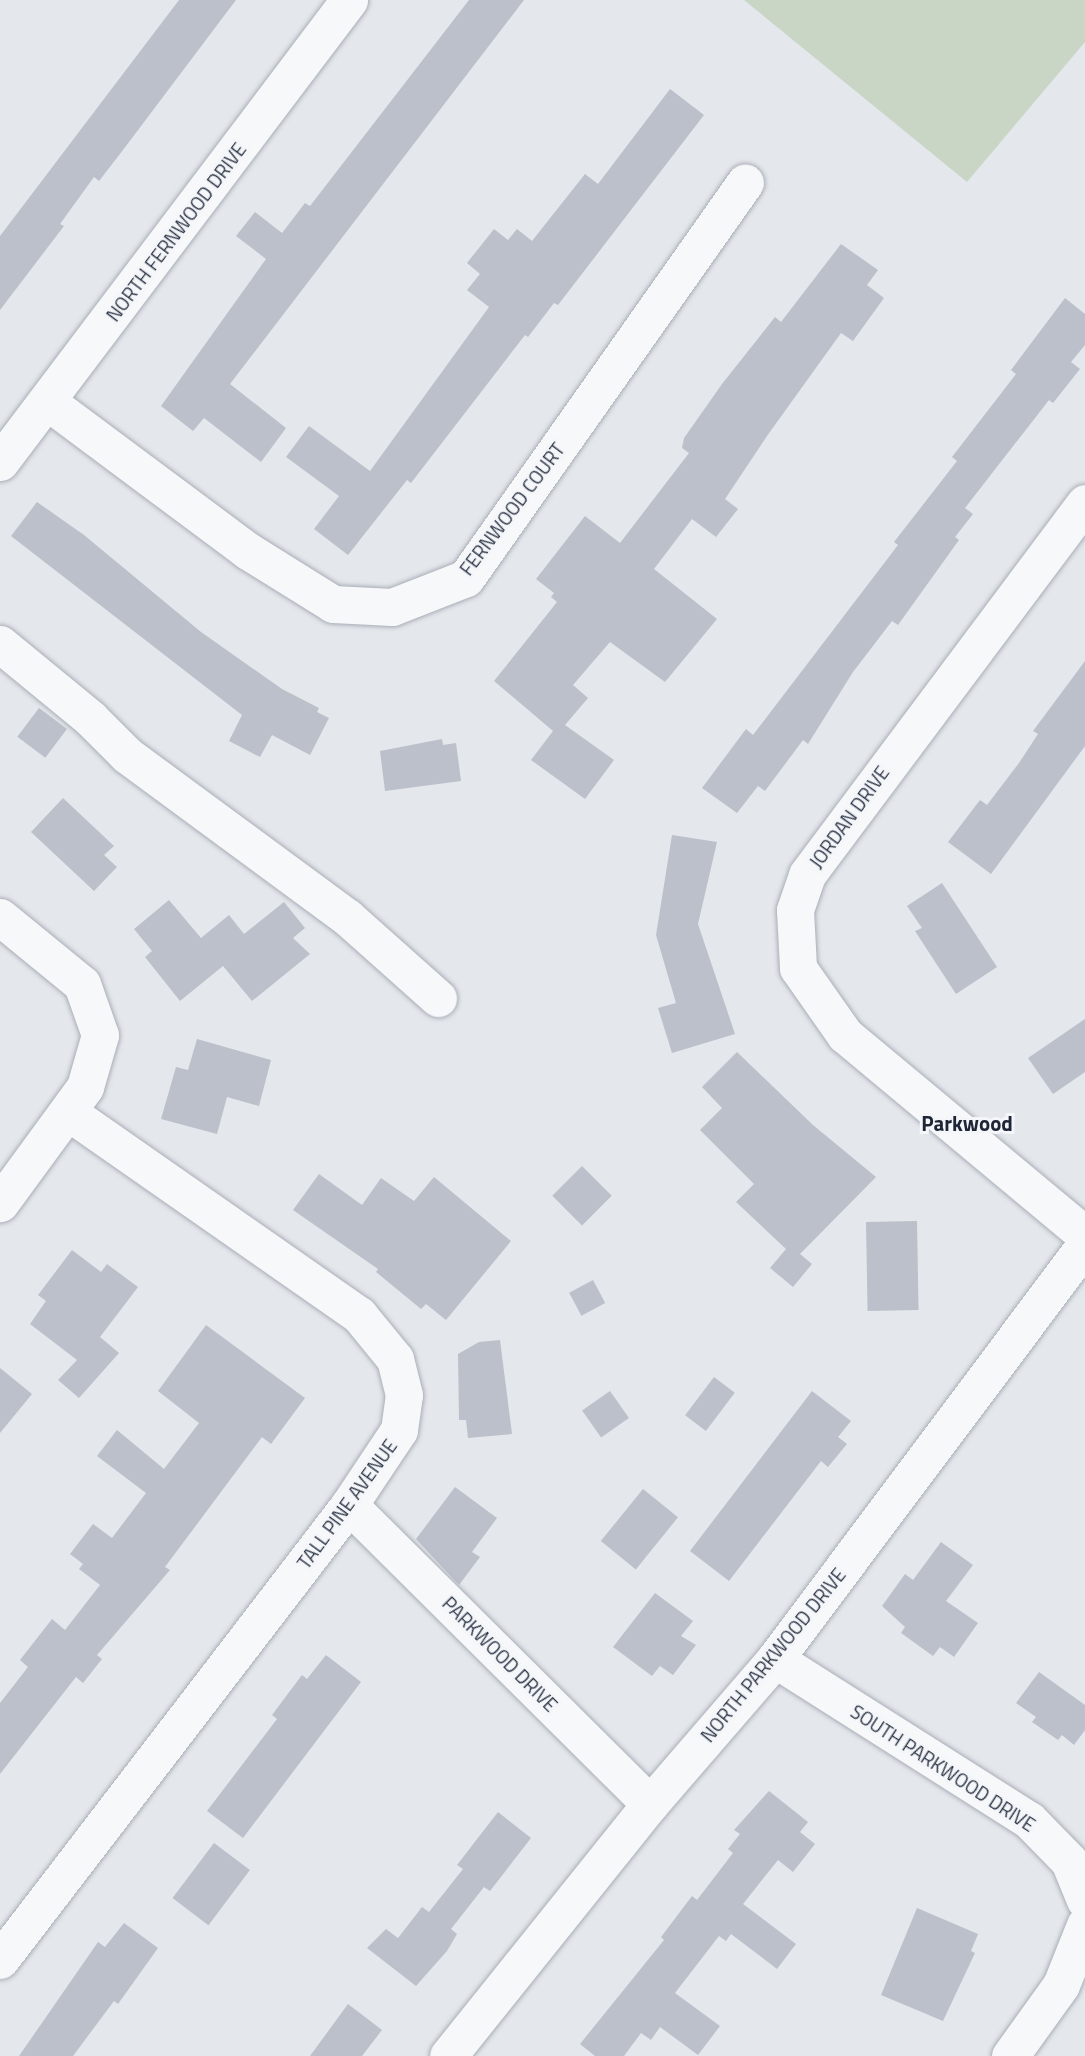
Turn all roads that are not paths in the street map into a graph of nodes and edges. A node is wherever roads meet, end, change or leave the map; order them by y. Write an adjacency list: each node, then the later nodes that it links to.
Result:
1 (349, 0): 3 (street, NORTH FERNWOOD DRIVE)
2 (745, 183): 3 (street, FERNWOOD COURT)
3 (48, 402): 4 (street, NORTH FERNWOOD DRIVE)
4 (0, 462)
5 (1085, 503): 11 (street, JORDAN DRIVE)
6 (0, 644): 8 (street)
7 (0, 917): 9 (street)
8 (438, 998)
9 (69, 1113): 10 (street); 13 (street, TALL PINE AVENUE)
10 (0, 1203)
11 (1085, 1234)
12 (1085, 1245): 14 (street, NORTH PARKWOOD DRIVE)
13 (349, 1505): 15 (street, PARKWOOD DRIVE); 18 (street, TALL PINE AVENUE)
14 (775, 1659): 15 (street, NORTH PARKWOOD DRIVE); 16 (street, SOUTH PARKWOOD DRIVE)
15 (650, 1804): 19 (street, NORTH PARKWOOD DRIVE)
16 (1085, 1900)
17 (1085, 1925): 20 (street)
18 (0, 1960)
19 (448, 2056)
20 (1010, 2056)

